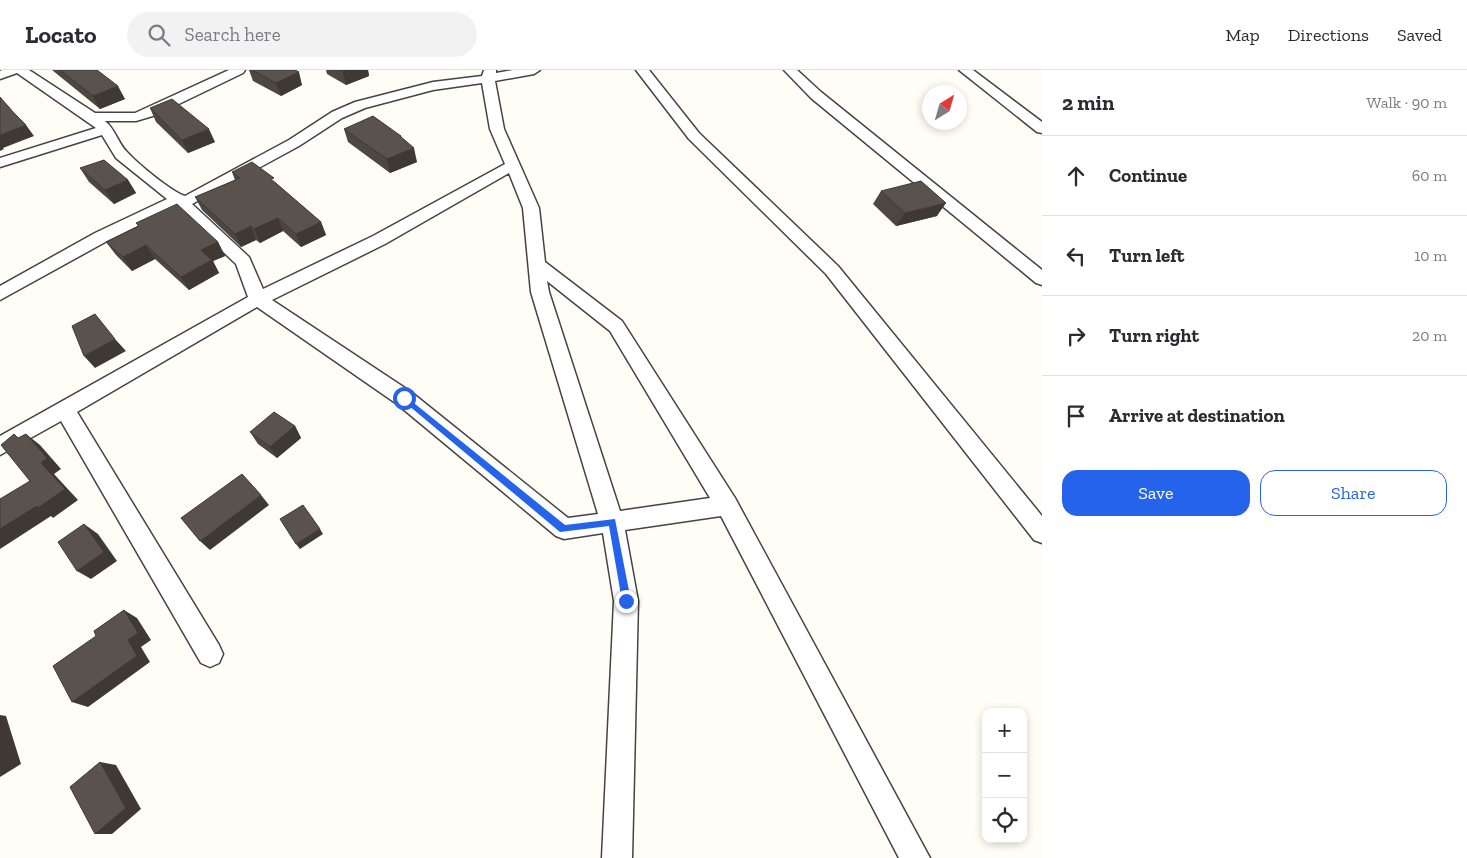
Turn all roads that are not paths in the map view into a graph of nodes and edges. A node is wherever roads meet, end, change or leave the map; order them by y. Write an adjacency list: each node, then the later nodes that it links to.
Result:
1 (14, 70): 10 (street)
2 (20, 70): 12 (street)
3 (239, 70): 12 (street)
4 (468, 70): 11 (street)
5 (534, 70): 9 (street)
6 (642, 70): 26 (street)
7 (790, 70): 19 (street)
8 (965, 70): 14 (street)
9 (489, 74): 11 (street); 16 (street)
10 (0, 75)
11 (433, 86): 17 (street)
12 (92, 117): 13 (street)
13 (106, 129): 15 (street); 17 (street)
14 (1042, 129)
15 (0, 163)
16 (513, 165): 18 (street); 21 (street)
17 (178, 200): 20 (street); 21 (street)
18 (537, 264): 24 (street); 25 (street)
19 (1042, 279)
20 (0, 294)
21 (258, 299): 22 (street); 25 (street)
22 (66, 409): 23 (street); 27 (street)
23 (0, 446)
24 (727, 505): 25 (street); 29 (street)
25 (612, 522): 28 (street)
26 (1042, 533)
27 (210, 654)
28 (617, 858)
29 (915, 858)

